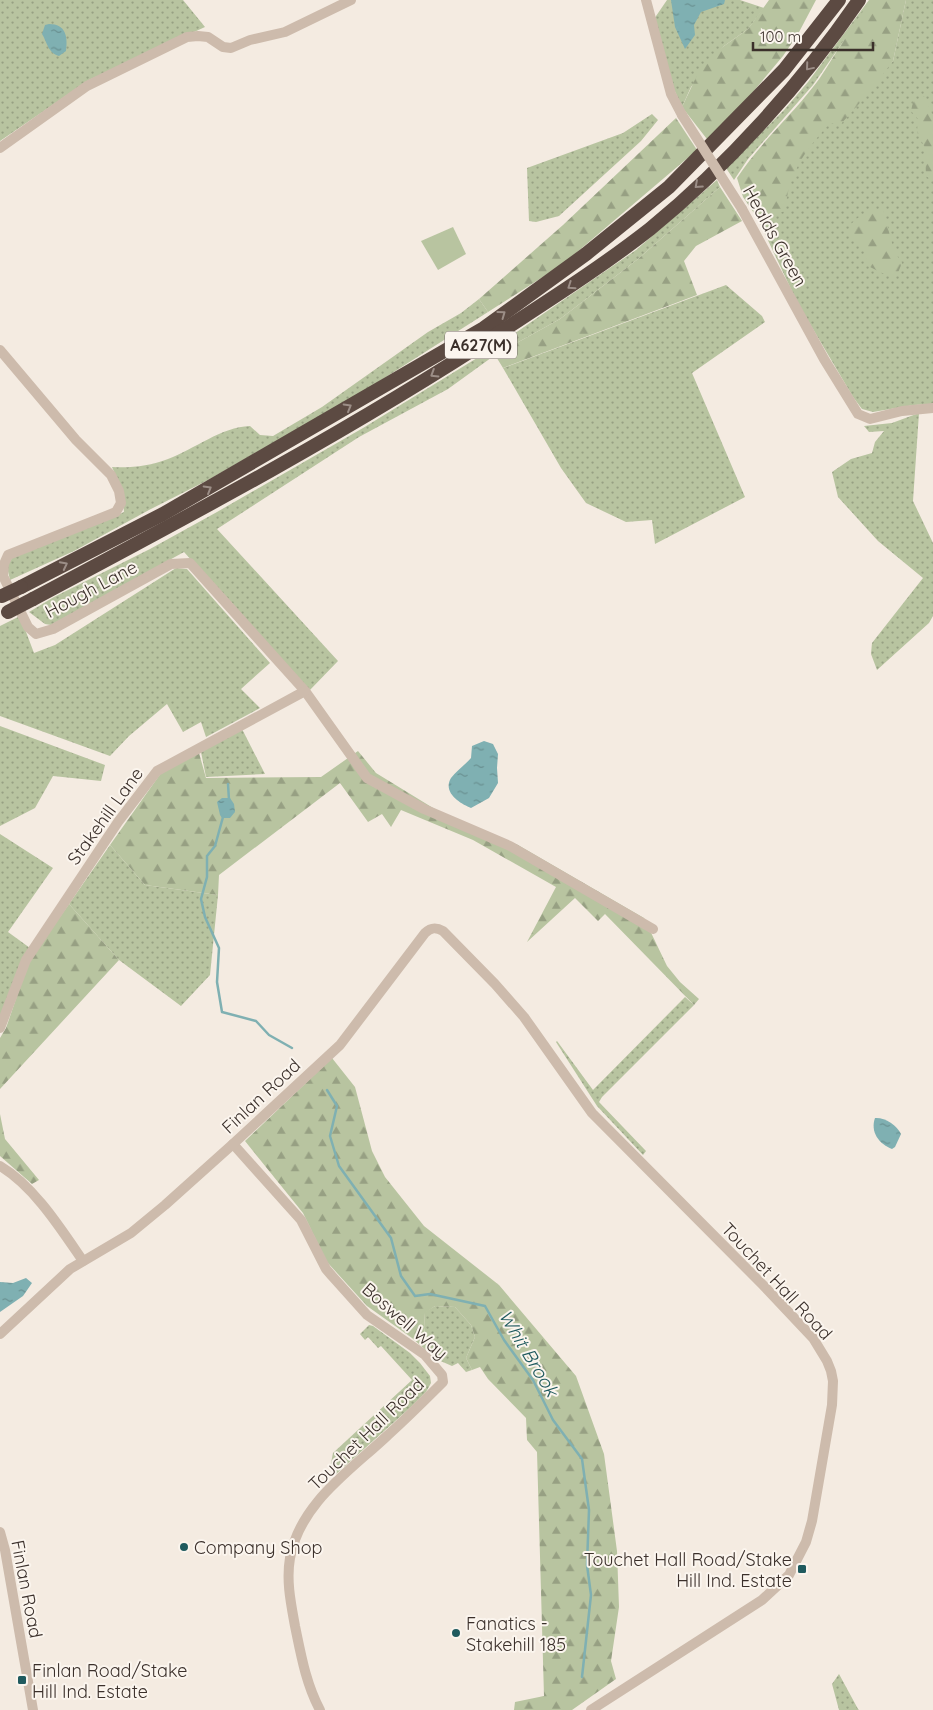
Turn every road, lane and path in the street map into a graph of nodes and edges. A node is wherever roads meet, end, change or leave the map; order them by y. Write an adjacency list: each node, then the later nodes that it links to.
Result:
1 (351, 0): 5 (street)
2 (646, 0): 7 (street, Healds Green, bridge)
3 (839, 0): 8 (highway, A627(M), one-way to 3, bridge)
4 (860, 0): 9 (highway, A627(M), one-way to 9, bridge)
5 (0, 148)
6 (0, 350): 10 (street, Hough Lane)
7 (933, 408)
8 (1, 597)
9 (4, 614)
10 (305, 691): 12 (street); 13 (street, Stakehill Lane)
11 (434, 928): 14 (street, Finlan Road); 22 (street, Touchet Hall Road)
12 (653, 929)
13 (0, 1028)
14 (233, 1144): 16 (street, Finlan Road); 18 (street, Boswell Way)
15 (0, 1166): 16 (street)
16 (83, 1261): 17 (street, Finlan Road)
17 (0, 1334)
18 (443, 1382): 21 (street, Touchet Hall Road)
19 (0, 1532): 20 (street, Finlan Road)
20 (33, 1710)
21 (320, 1710)
22 (591, 1710)

